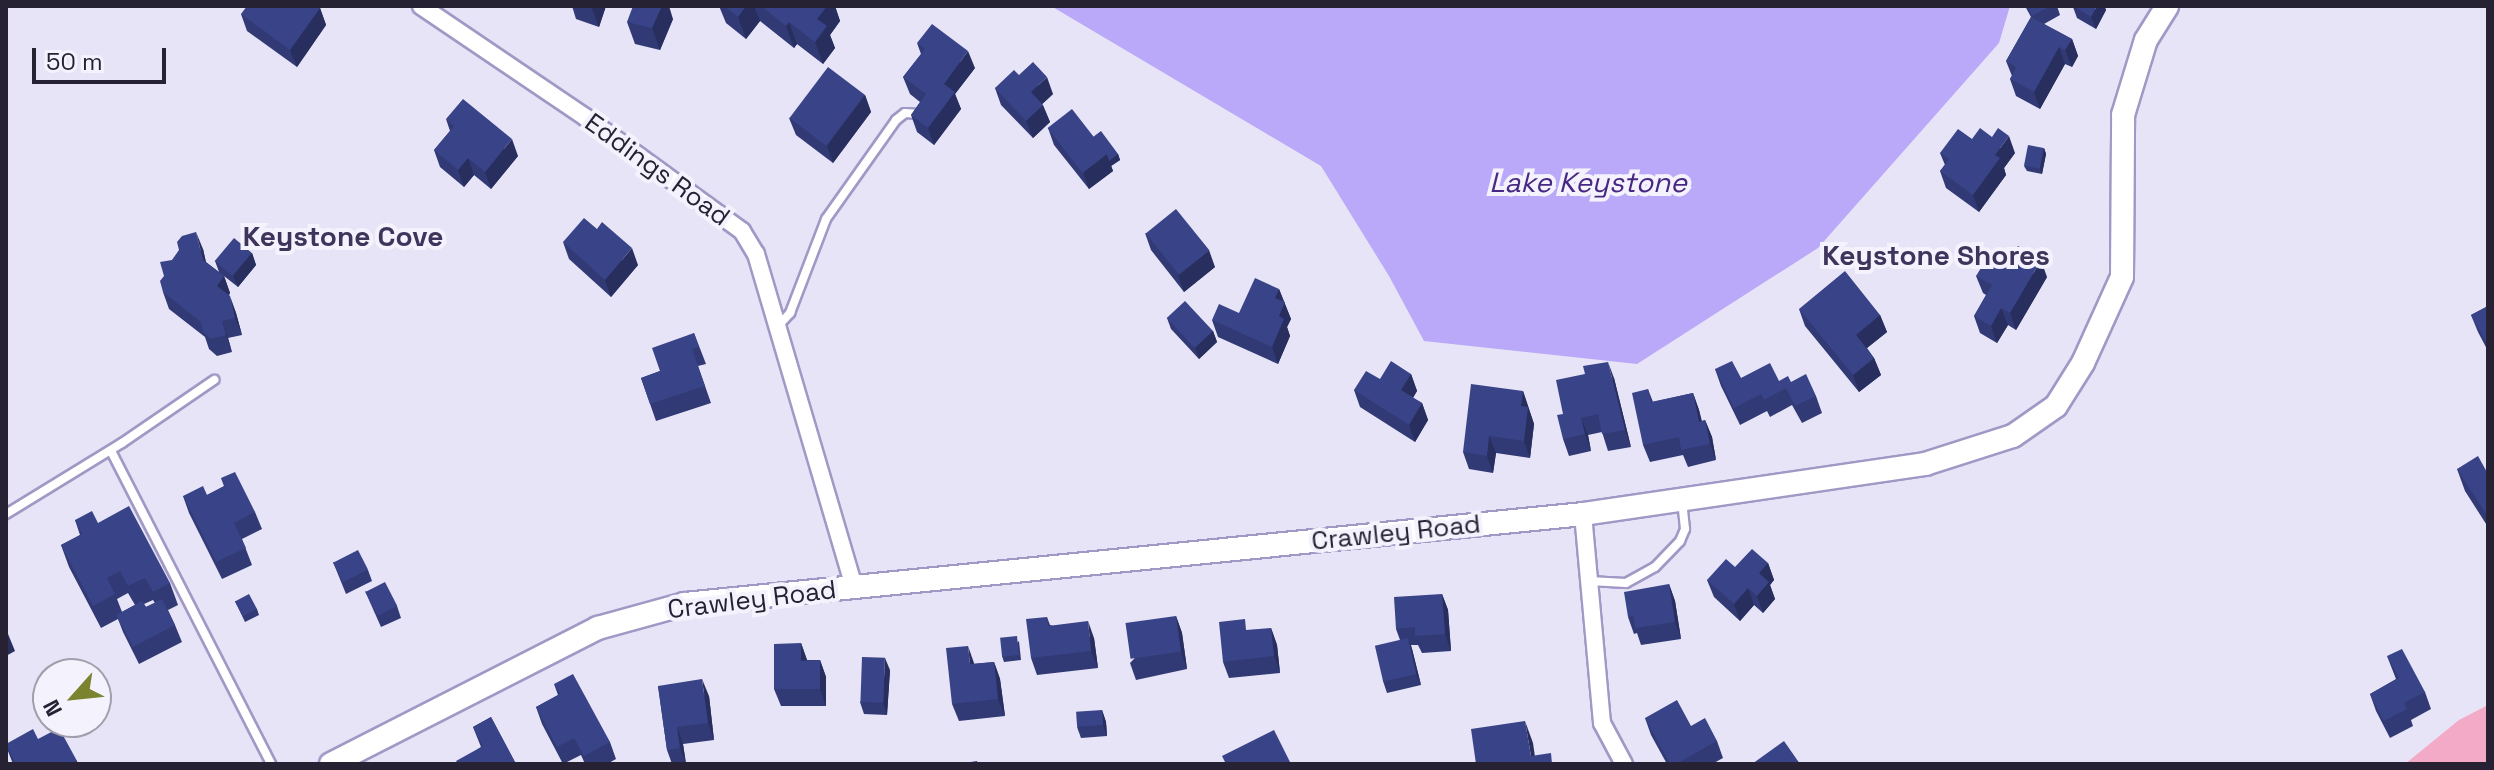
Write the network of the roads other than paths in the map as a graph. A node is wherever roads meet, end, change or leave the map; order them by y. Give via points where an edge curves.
1 (2167, 6) edge
2 (427, 8) edge
3 (919, 114) edge
4 (778, 327) junction
5 (214, 380) dead end
6 (111, 451) junction
7 (1682, 500) junction
8 (6, 514) edge
9 (1583, 514) junction
10 (1589, 581) junction
11 (854, 587) junction
12 (271, 764) edge
13 (331, 764) edge
14 (1624, 764) edge

1 - 7 street, Crawley Road via 2146,40 2123,115 2122,277 2083,363 2056,406 2013,436 1925,464
2 - 4 street, Eddings Road via 742,231 756,254
3 - 4 lane via 905,113 896,120 841,196 826,219 790,313
4 - 11 street, Eddings Road
5 - 6 lane
6 - 8 lane
6 - 12 lane
7 - 9 street, Crawley Road
7 - 10 lane via 1685,529 1655,567 1626,583
9 - 10 street
9 - 11 street, Crawley Road
10 - 14 street via 1602,723
11 - 13 street, Crawley Road via 685,604 598,628

